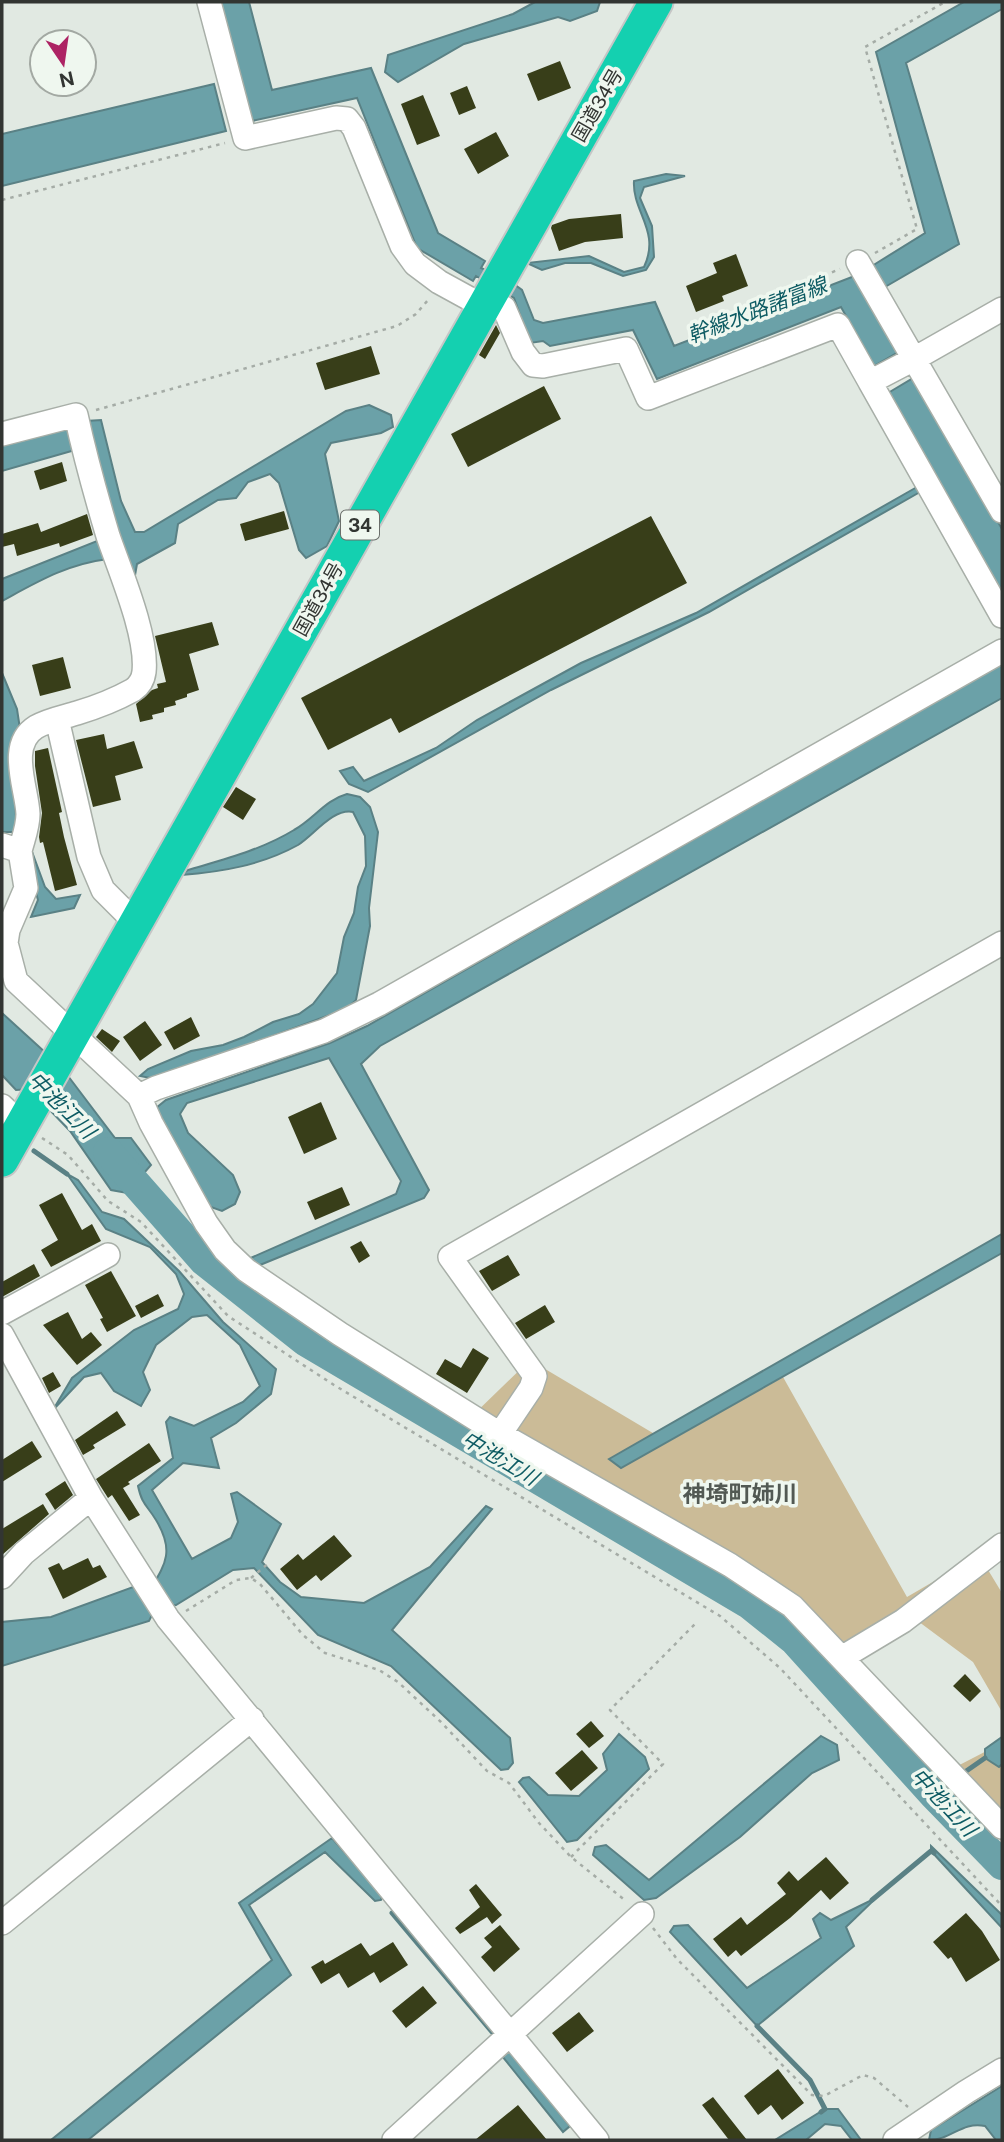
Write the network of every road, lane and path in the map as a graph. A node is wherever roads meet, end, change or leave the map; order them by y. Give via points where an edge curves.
1 (209, 2) edge
2 (656, 2) edge
3 (945, 2) edge
4 (246, 138) junction
5 (2, 200) edge
6 (858, 262) junction
7 (439, 282) junction
8 (769, 298) dead end
9 (485, 302) junction
10 (1002, 309) edge
11 (892, 370) junction
12 (76, 415) junction
13 (2, 435) edge
14 (1002, 511) edge
15 (1002, 616) edge
16 (1002, 652) edge
17 (57, 719) junction
18 (11, 848) edge
19 (136, 923) junction
20 (1002, 943) edge
21 (69, 1042) junction
22 (139, 1096) junction
23 (17, 1115) edge
24 (2, 1160) edge
25 (108, 1255) dead end
26 (2, 1313) edge
27 (2, 1335) edge
28 (499, 1434) junction
29 (91, 1498) junction
30 (1002, 1545) edge
31 (271, 1562) dead end
32 (2, 1577) edge
33 (251, 1578) junction
34 (168, 1619) junction
35 (696, 1623) dead end
36 (843, 1657) junction
37 (252, 1718) junction
38 (1002, 1827) edge
39 (571, 1857) junction
40 (1002, 1906) edge
41 (642, 1914) junction
42 (2, 1923) edge
43 (509, 2034) junction
44 (1002, 2070) edge
45 (910, 2134) edge
46 (394, 2140) edge
47 (597, 2140) edge

1 - 4 street
2 - 9 highway, 国道34号 / 34
3 - 6 path via 865,47 917,229
4 - 5 path
4 - 7 street via 347,119 402,246 415,264
6 - 8 path
6 - 11 street
7 - 9 street
7 - 12 path via 416,314 397,326
9 - 11 street via 504,308 533,365 625,349 648,398 838,325
9 - 19 highway, 国道34号 / 34
10 - 11 street
11 - 14 street
11 - 15 street
12 - 13 street
12 - 17 street via 95,492 125,579 141,640 144,673 138,687 119,698
16 - 22 street via 379,1004 324,1031
17 - 18 street via 25,737 21,768 28,815
17 - 19 street via 89,857 103,890
18 - 21 street via 26,888 6,943 16,981
19 - 21 highway, 国道34号 / 34
20 - 28 street via 450,1257 535,1376
21 - 22 street
21 - 23 highway, 国道34号 / 34
22 - 28 street via 225,1250 340,1334
23 - 24 highway, 国道34号 / 34
23 - 40 path via 68,1155 108,1201 141,1222 228,1316 334,1385 720,1616 780,1668
25 - 26 street
27 - 29 street
28 - 36 street via 792,1605
29 - 32 street
29 - 34 street
30 - 36 street via 903,1622
31 - 33 path
33 - 34 path via 236,1580
33 - 39 path via 325,1653 379,1670 398,1682 487,1771 509,1783
34 - 37 street
35 - 39 path via 610,1710 663,1764
36 - 38 street
37 - 42 street
37 - 43 street
39 - 41 path
41 - 43 street
41 - 45 path via 677,1959 812,2095 824,2096 863,2076 874,2078 908,2107
43 - 46 street
43 - 47 street
44 - 45 street

